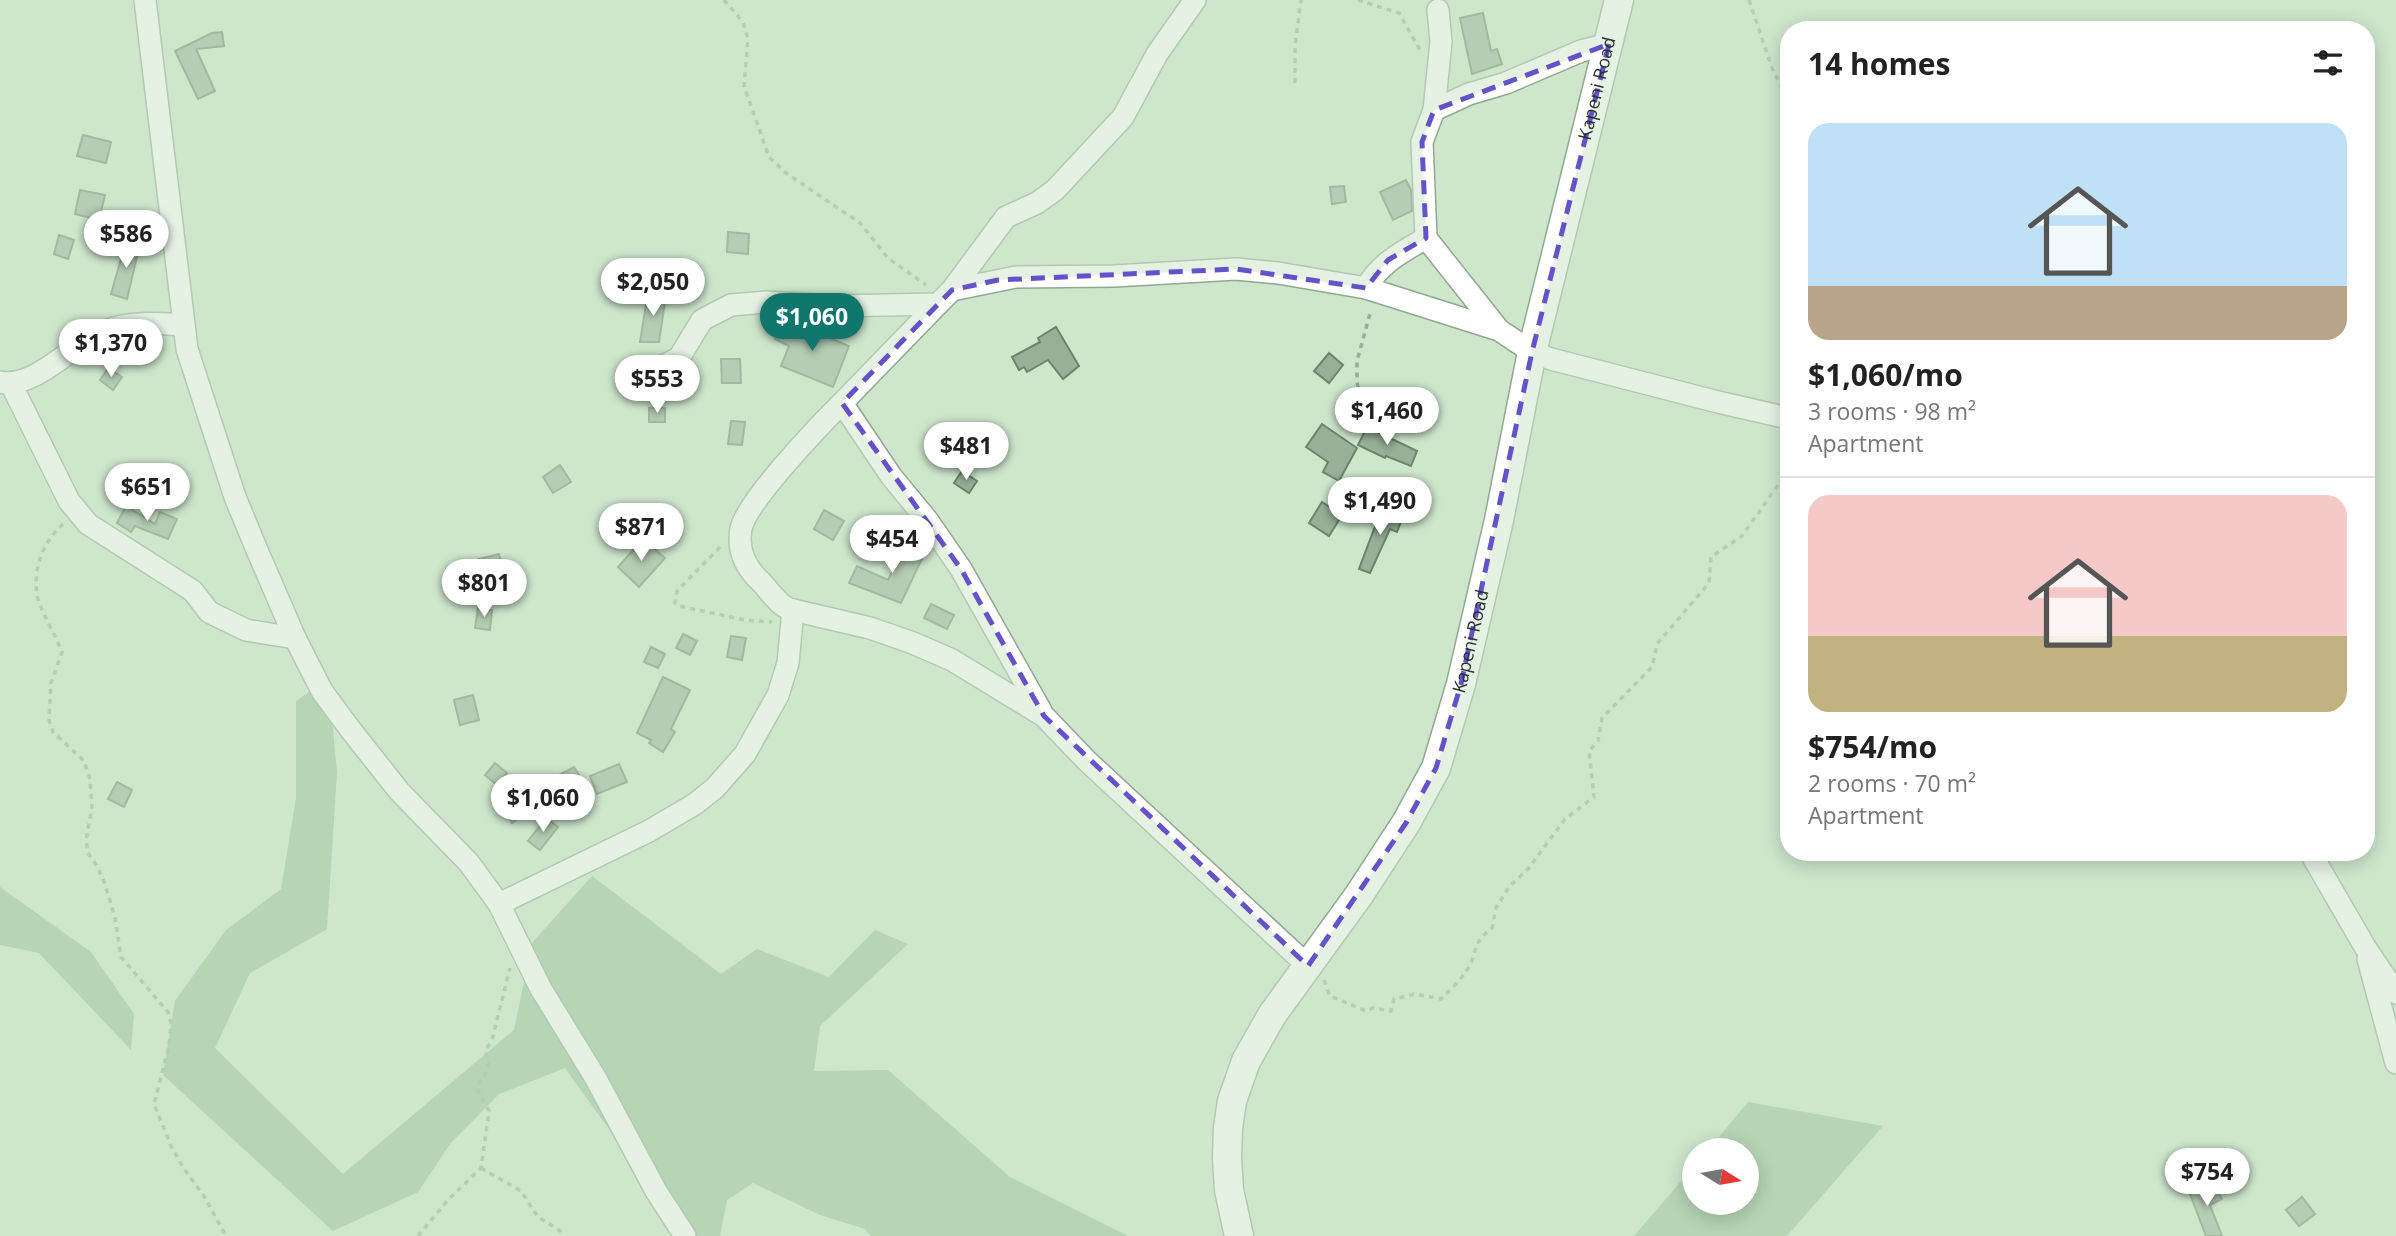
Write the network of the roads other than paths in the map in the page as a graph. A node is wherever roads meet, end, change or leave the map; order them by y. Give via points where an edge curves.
1 (145, 0) edge
2 (1195, 0) edge
3 (1619, 0) edge
4 (1438, 10) dead end
5 (1609, 44) junction
6 (1434, 110) junction
7 (1426, 238) junction
8 (1372, 290) junction
9 (945, 298) junction
10 (183, 325) junction
11 (1499, 330) junction
12 (1532, 352) junction
13 (640, 371) dead end
14 (6, 383) edge
15 (842, 403) junction
16 (1780, 416) edge
17 (790, 610) junction
18 (295, 638) junction
19 (1044, 716) junction
20 (2315, 861) edge
21 (499, 904) junction
22 (2365, 947) junction
23 (1308, 966) junction
24 (2396, 993) edge
25 (2396, 1063) edge
26 (685, 1236) edge
27 (1239, 1236) edge

1 - 10 street
2 - 9 street via 1157,54 1123,117 1055,190 1006,216
3 - 5 main road, Kapeni Road
4 - 6 street via 1441,42
5 - 6 street
5 - 12 main road, Kapeni Road
6 - 7 street via 1422,142
7 - 8 street via 1388,260 1373,275
7 - 11 street
8 - 9 street via 1236,269 1016,277
8 - 11 street
9 - 13 street via 832,306 731,304 702,320 679,358
9 - 15 street
10 - 14 street via 126,323 99,333 39,373
10 - 18 street via 235,497
11 - 12 street
12 - 16 street
12 - 23 main road, Kapeni Road via 1499,520 1461,684 1436,768 1406,823
14 - 18 street via 68,501 81,517 193,591 209,612 246,630
15 - 17 street via 776,476 742,525 741,549 747,566
15 - 19 street via 961,569
17 - 19 street via 913,643 953,660
17 - 21 street via 788,663 778,695 733,771 695,804 649,831
18 - 21 street via 322,691 349,729 399,791 469,863
19 - 23 street
20 - 22 street
21 - 26 street via 541,989
22 - 24 street
22 - 25 street
23 - 27 main road, Kapeni Road via 1254,1044 1232,1101 1227,1158

